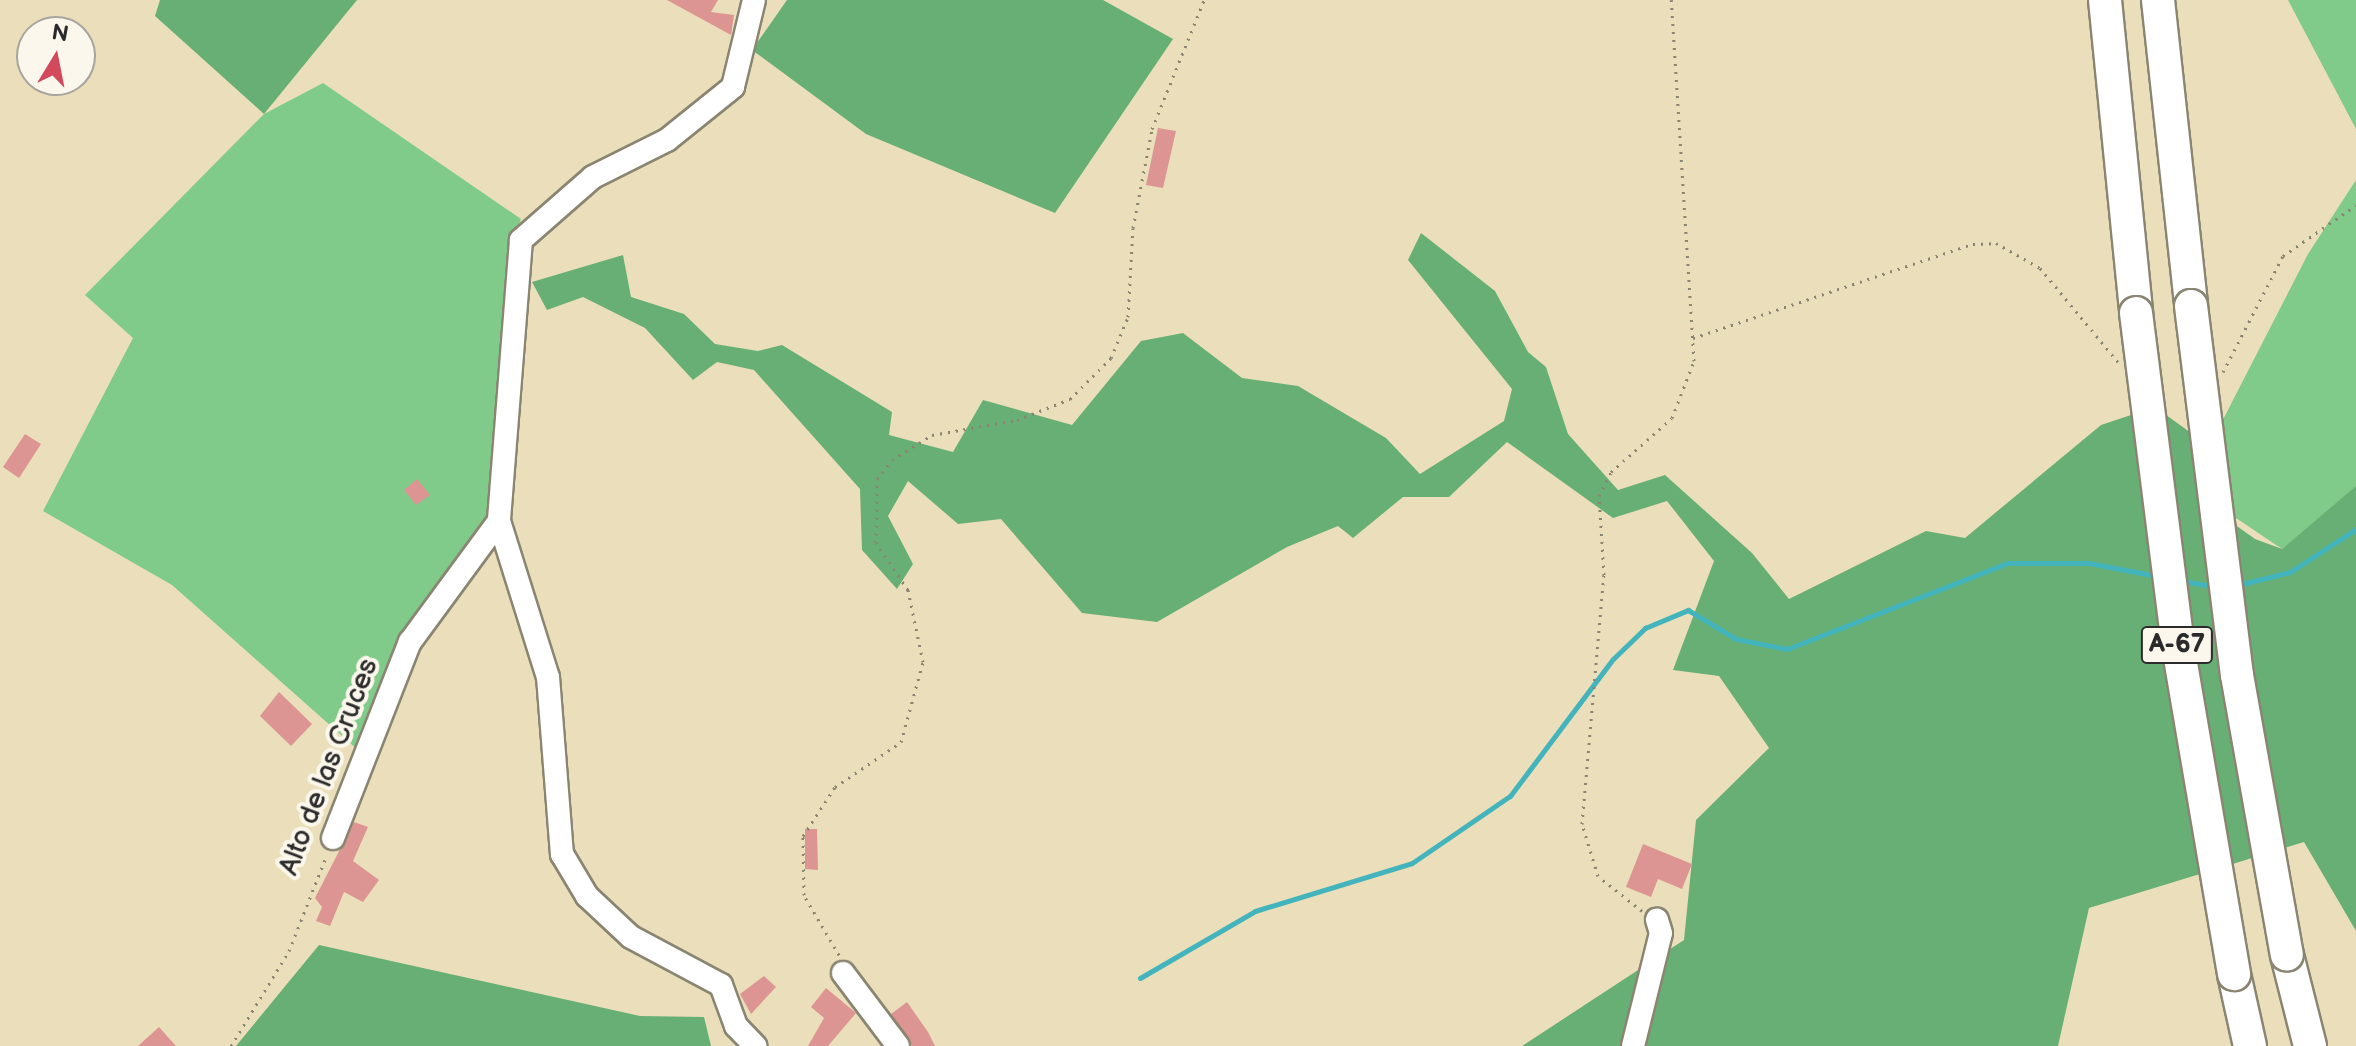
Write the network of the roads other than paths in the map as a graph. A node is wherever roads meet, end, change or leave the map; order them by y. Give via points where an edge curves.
1 (754, 0) edge
2 (2105, 0) edge
3 (2158, 0) edge
4 (499, 521) junction
5 (333, 838) road end
6 (1657, 920) road end
7 (843, 973) road end
8 (755, 1046) edge
9 (898, 1046) edge
10 (1633, 1046) edge
11 (2250, 1046) edge
12 (2310, 1046) edge

1 - 4 street via 733,87 667,140 593,177 521,240
2 - 11 highway, A-67, bridge via 2136,313 2178,646
3 - 12 highway, A-67, bridge via 2237,675 2287,955
4 - 5 street, Alto de las Cruces via 410,642
4 - 8 street via 548,677 562,854 587,896 631,937 721,985 736,1026
6 - 10 street via 1661,933
7 - 9 street

